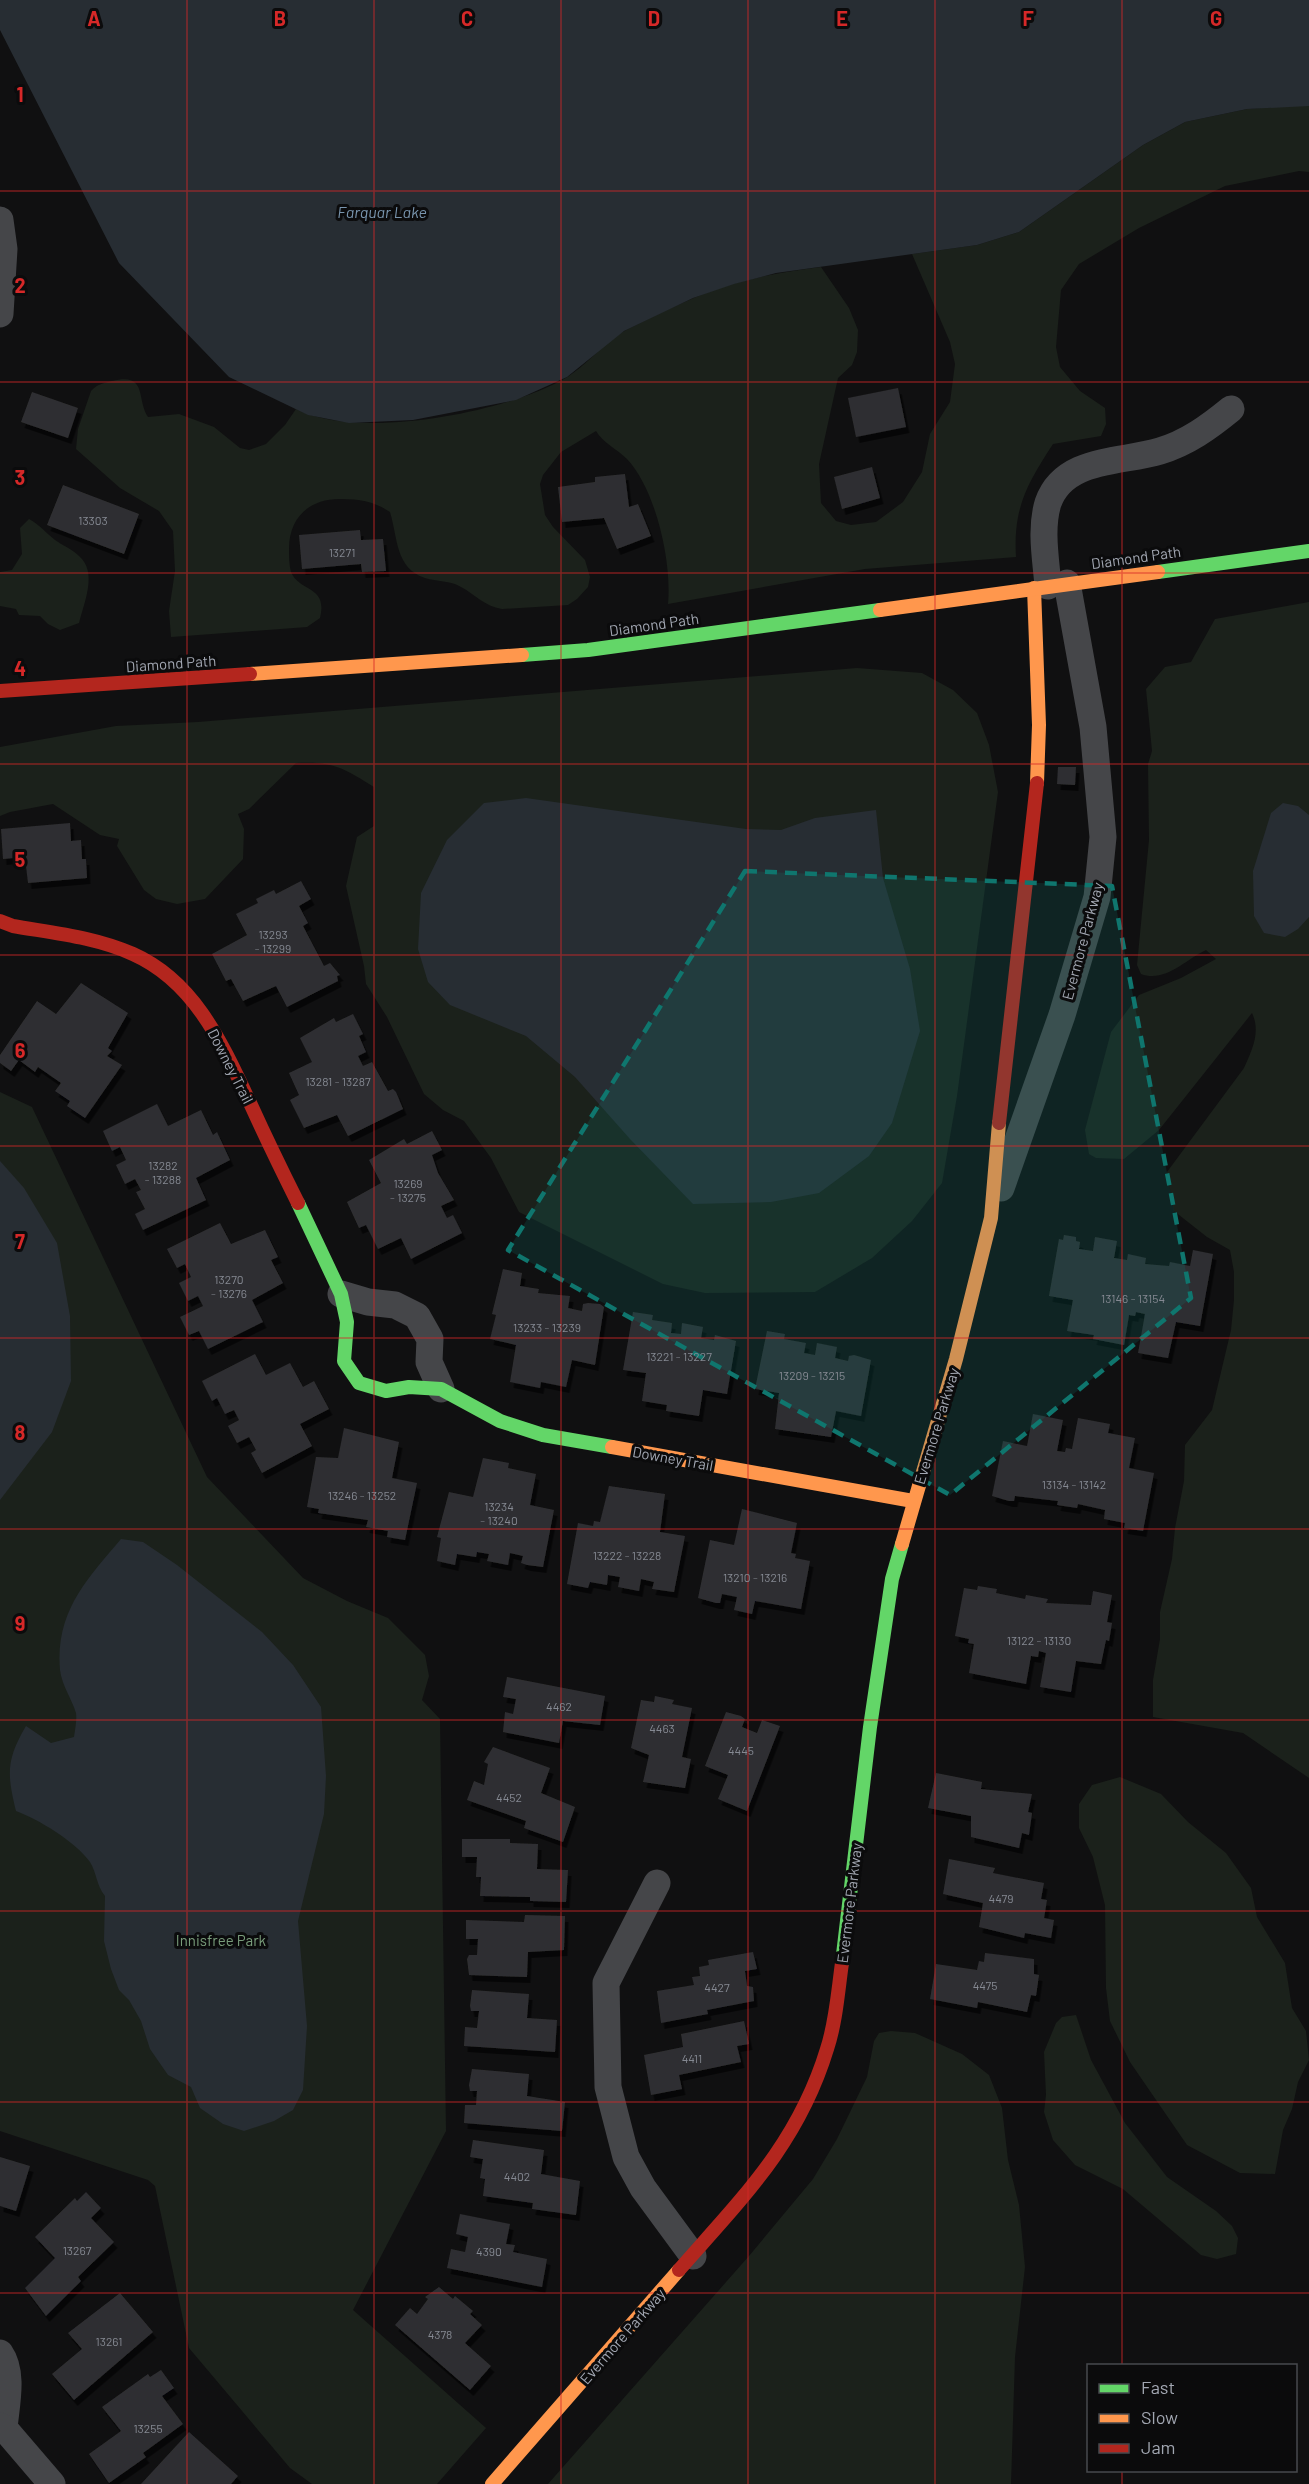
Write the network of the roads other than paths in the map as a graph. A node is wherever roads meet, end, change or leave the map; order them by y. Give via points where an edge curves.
1 (0, 220) edge
2 (0, 314) edge
3 (1231, 409) dead end
4 (1309, 551) edge
5 (1050, 586) junction
6 (0, 691) edge
7 (0, 921) edge
8 (991, 1218) junction
9 (341, 1294) junction
10 (441, 1389) junction
11 (913, 1501) junction
12 (657, 1883) dead end
13 (693, 2256) junction
14 (0, 2353) edge
15 (2, 2427) edge
16 (52, 2484) edge
17 (492, 2484) edge

1 - 2 street via 4,249
3 - 5 street via 1176,445 1086,466 1061,483 1051,497 1046,516
4 - 5 street, Diamond Path
5 - 6 street, Diamond Path via 588,650
5 - 8 street, Evermore Parkway via 1037,791 1005,1058
5 - 8 street, Evermore Parkway via 1095,749 1103,837 1097,897 1062,1016
7 - 9 street, Downey Trail via 96,941 133,954 164,971 190,997 218,1036
8 - 11 street, Evermore Parkway via 956,1359
9 - 10 street via 395,1305 417,1316 430,1339 429,1362
9 - 10 street, Downey Trail via 347,1322 344,1361 359,1383 386,1391 409,1387
10 - 11 street, Downey Trail via 500,1421 543,1435
11 - 13 street, Evermore Parkway via 892,1579 828,2047 809,2098 783,2146
12 - 13 street via 606,1983 608,2087 626,2157 643,2188
13 - 17 street, Evermore Parkway
14 - 15 street via 8,2385
15 - 16 street

